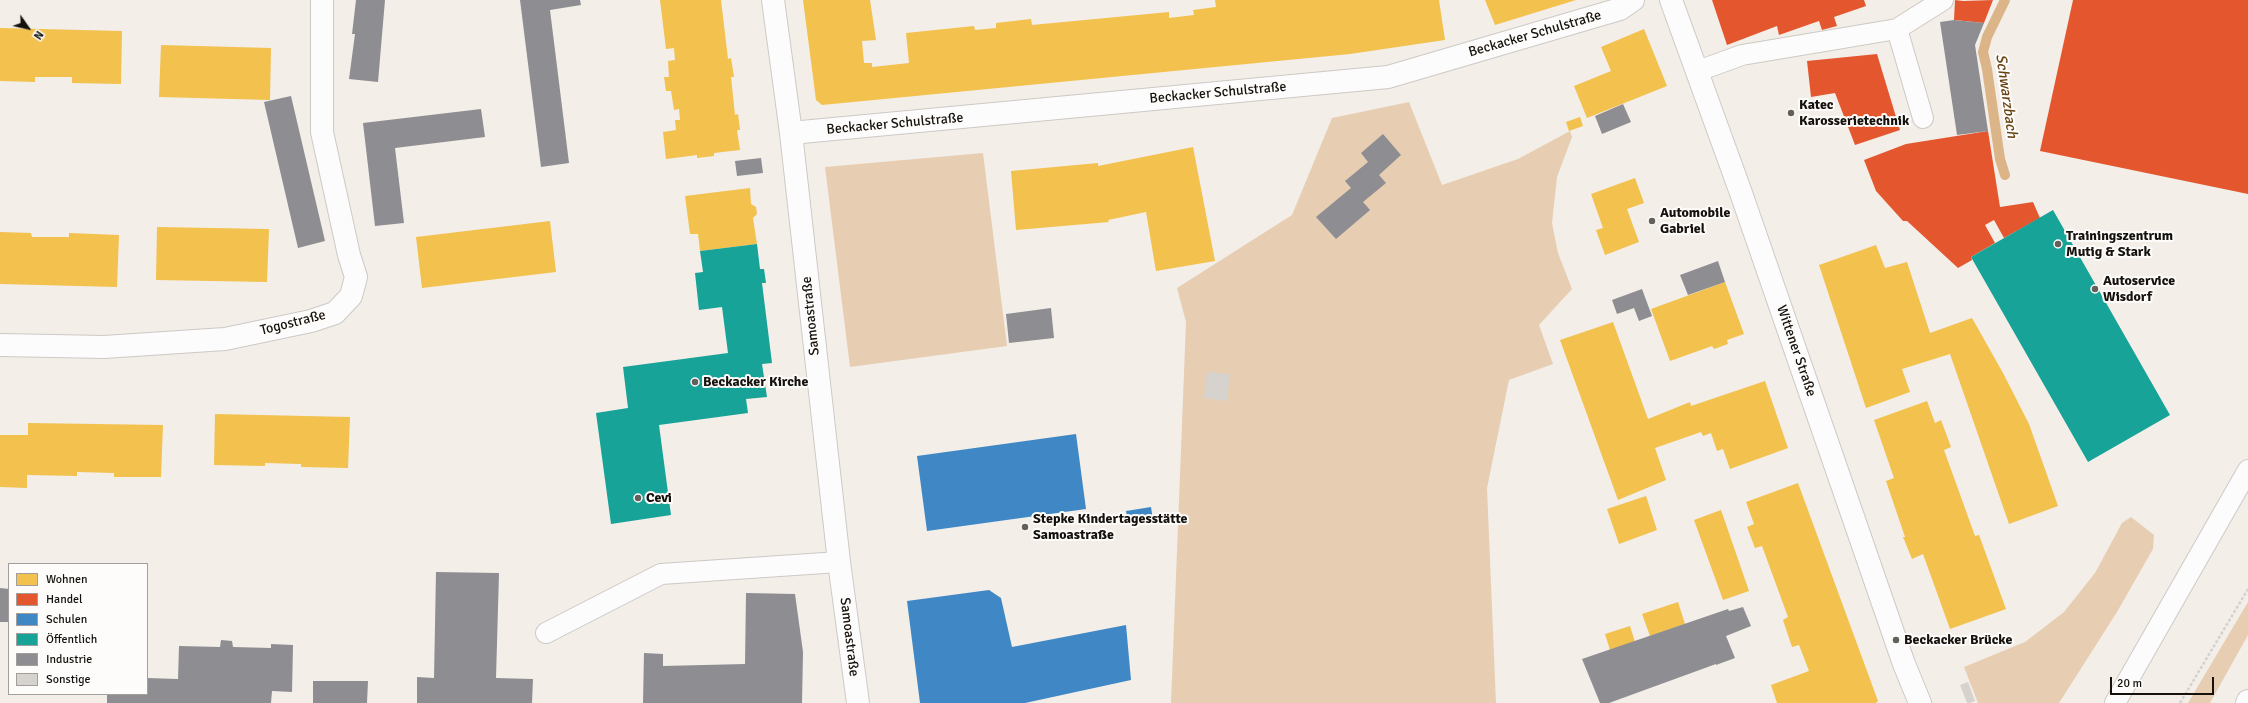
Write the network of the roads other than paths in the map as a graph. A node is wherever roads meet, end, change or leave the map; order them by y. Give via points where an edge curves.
1 (322, 0) edge
2 (773, 0) edge
3 (1633, 0) edge
4 (1671, 0) edge
5 (1943, 0) edge
6 (1897, 29) junction
7 (1698, 71) junction
8 (1923, 118) dead end
9 (790, 133) junction
10 (0, 345) edge
11 (2248, 470) edge
12 (839, 562) junction
13 (546, 633) dead end
14 (858, 703) edge
15 (1920, 703) edge
16 (2115, 703) edge

1 - 10 street, Togostraße via 322,132 349,256 356,277 351,296 335,313 310,321 225,339 104,347
2 - 9 street, Samoastraße
3 - 9 street, Beckacker Schulstraße via 1620,9 1388,77
4 - 7 street, Wittener Straße
5 - 6 lane
6 - 7 lane via 1742,55
6 - 8 lane
7 - 15 street, Wittener Straße via 1904,664
9 - 12 street, Samoastraße
11 - 16 lane
12 - 13 lane via 661,574
12 - 14 street, Samoastraße

